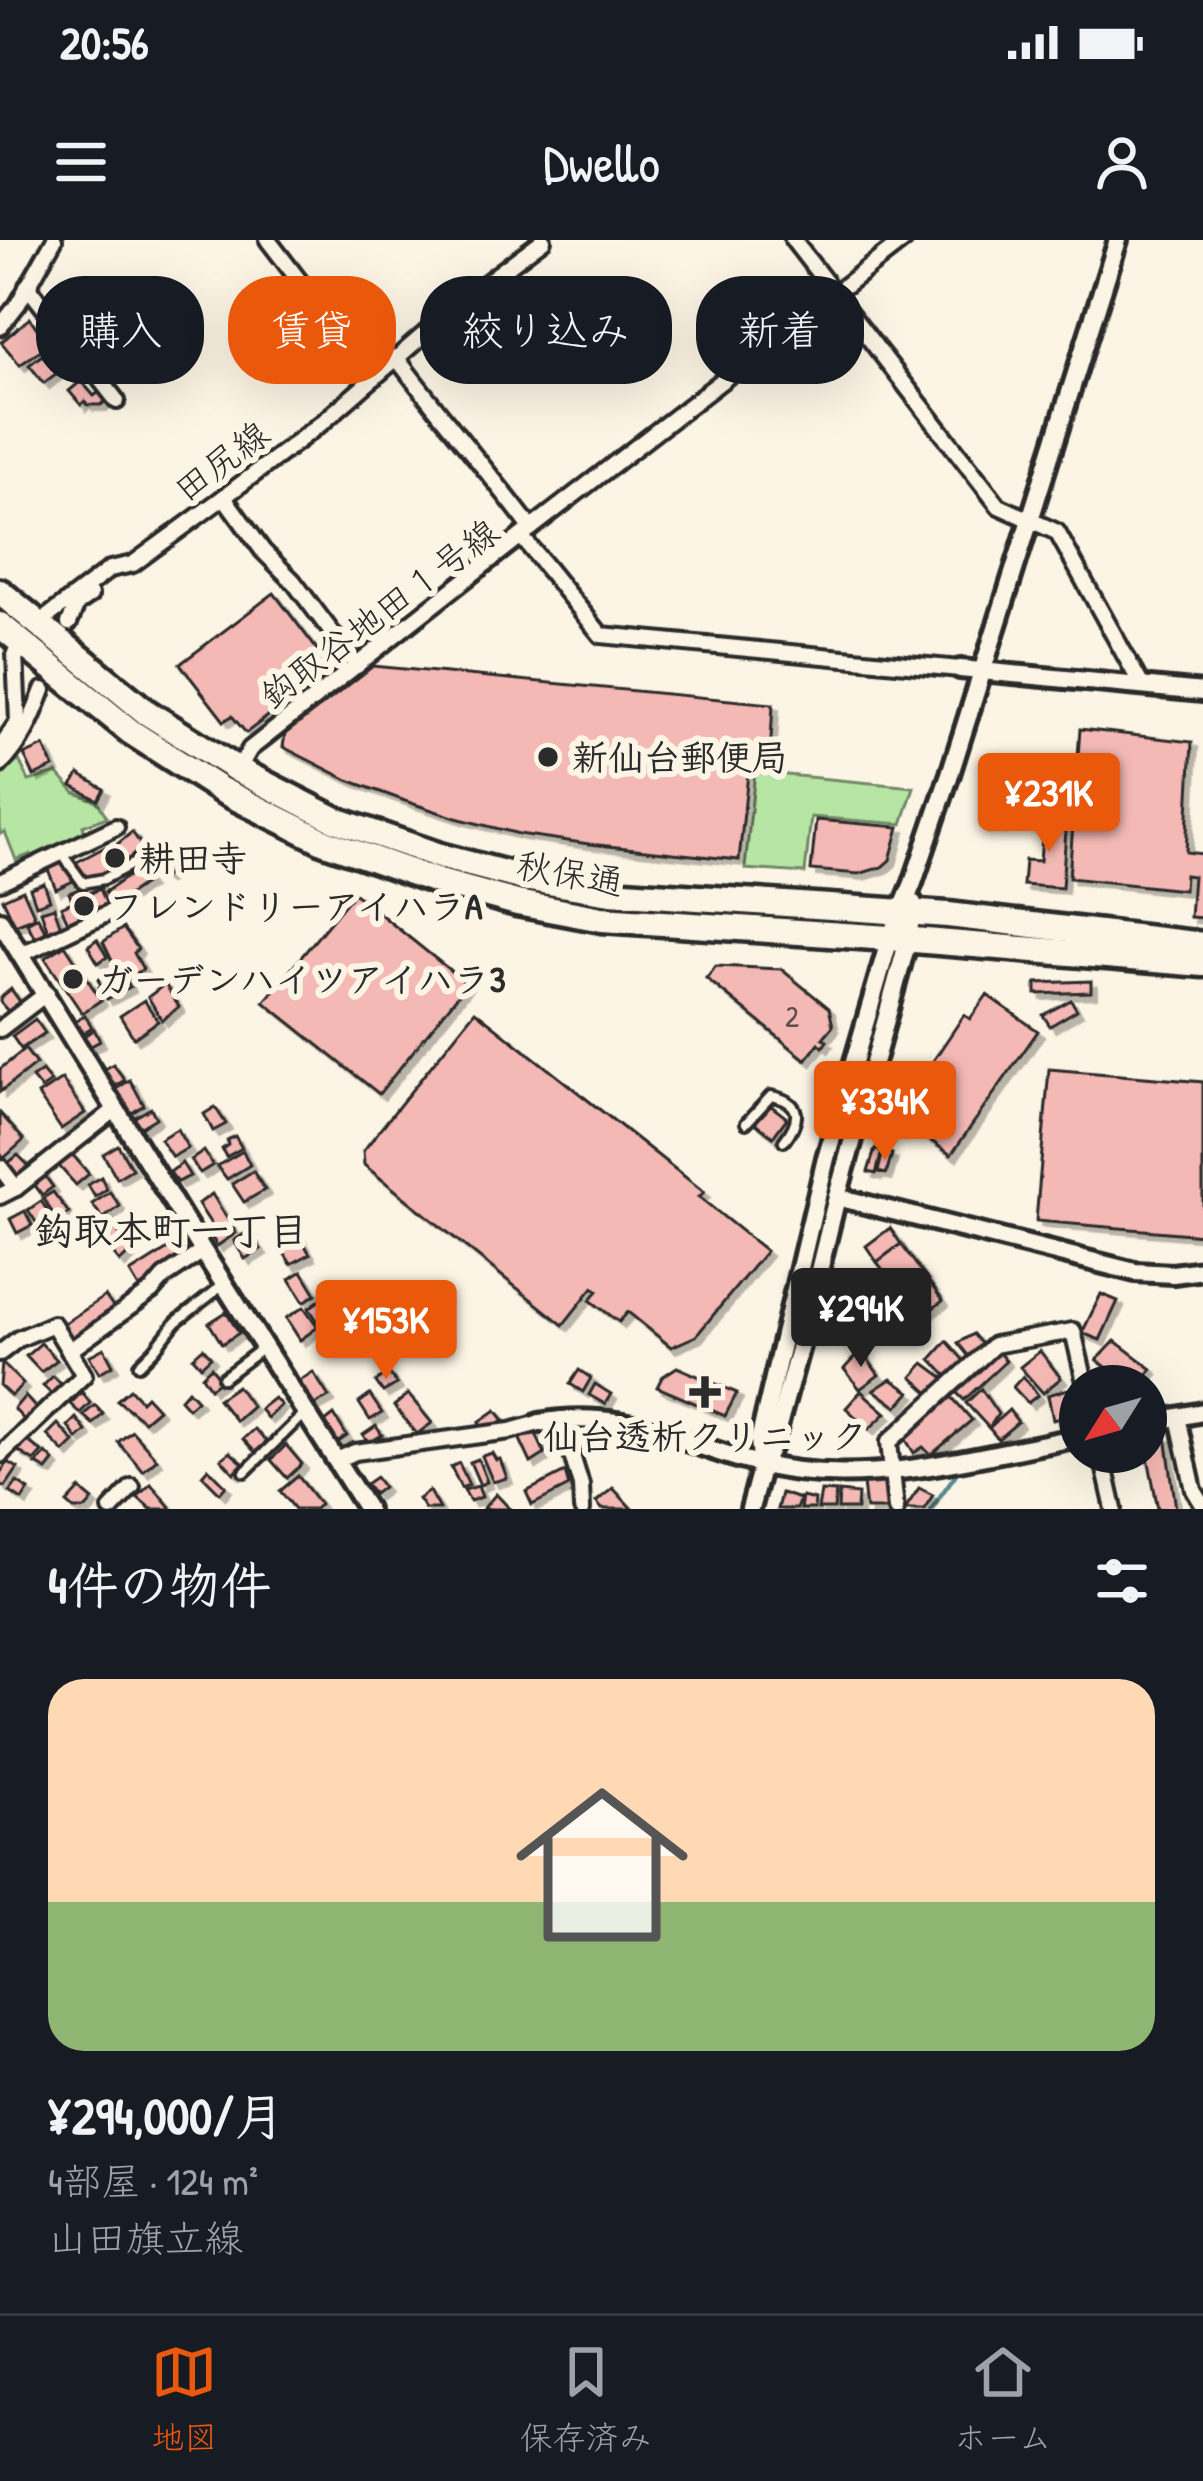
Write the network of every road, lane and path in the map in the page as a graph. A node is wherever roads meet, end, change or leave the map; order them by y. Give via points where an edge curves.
1 (53, 240) edge
2 (268, 240) edge
3 (542, 240) edge
4 (793, 240) edge
5 (904, 240) edge
6 (1118, 240) edge
7 (296, 276) edge
8 (821, 276) edge
9 (858, 276) edge
10 (27, 286) junction
11 (0, 327) edge
12 (864, 331) edge
13 (396, 357) joint
14 (367, 384) edge
15 (718, 384) edge
16 (117, 400) dead end
17 (224, 497) junction
18 (1030, 520) junction
19 (526, 532) junction
20 (133, 564) junction
21 (0, 592) edge
22 (69, 623) dead end
23 (0, 625) edge
24 (30, 634) junction
25 (357, 666) junction
26 (960, 669) joint
27 (981, 671) junction
28 (1142, 686) junction
29 (43, 690) dead end
30 (1203, 692) edge
31 (0, 748) edge
32 (0, 765) edge
33 (238, 770) junction
34 (116, 827) dead end
35 (62, 853) junction
36 (140, 860) dead end
37 (0, 882) edge
38 (117, 909) dead end
39 (906, 914) junction
40 (0, 921) edge
41 (899, 939) junction
42 (1203, 945) edge
43 (22, 954) junction
44 (1203, 964) edge
45 (46, 993) junction
46 (0, 1029) edge
47 (116, 1109) junction
48 (746, 1123) dead end
49 (784, 1141) dead end
50 (0, 1167) edge
51 (16, 1189) junction
52 (0, 1196) edge
53 (837, 1197) junction
54 (202, 1251) junction
55 (1203, 1270) edge
56 (224, 1284) junction
57 (265, 1347) junction
58 (69, 1351) junction
59 (0, 1353) edge
60 (139, 1365) dead end
61 (1081, 1365) edge
62 (223, 1378) dead end
63 (305, 1412) junction
64 (1203, 1412) edge
65 (1178, 1417) junction
66 (561, 1419) junction
67 (1167, 1419) edge
68 (539, 1423) joint
69 (1059, 1441) edge
70 (0, 1455) edge
71 (337, 1460) junction
72 (761, 1465) junction
73 (892, 1471) junction
74 (245, 1472) dead end
75 (1106, 1473) edge
76 (132, 1487) dead end
77 (1203, 1505) edge
78 (111, 1509) edge
79 (367, 1509) edge
80 (582, 1509) edge
81 (750, 1509) edge
82 (896, 1509) edge
83 (1114, 1509) edge

1 - 10 street
2 - 7 street
3 - 13 street, 田尻線
4 - 8 street
5 - 9 street
6 - 18 street
10 - 11 street
10 - 16 street
12 - 18 street via 999,506
13 - 19 street via 486,468
14 - 17 street, 田尻線
15 - 19 street
17 - 20 street, 田尻線
17 - 25 street
18 - 27 street
18 - 28 street via 1057,532
19 - 25 street, 鈎取谷地田１号線
19 - 26 street, 鈎取谷地田１号線 via 601,634
20 - 22 street via 77,604
20 - 24 street, 田尻線 via 110,569
21 - 24 highway, 秋保通
23 - 24 highway, 秋保通
24 - 31 street via 15,653 18,721
24 - 33 highway, 秋保通
24 - 41 highway, 秋保通 via 131,732 220,790 325,842 436,881 602,919
25 - 33 street, 鈎取谷地田１号線 via 250,749
26 - 27 street
27 - 28 street
27 - 39 street
28 - 30 street
29 - 32 street via 17,748
33 - 39 highway, 秋保通 via 336,820 523,878
34 - 35 street
35 - 36 lane via 82,883
35 - 37 street
38 - 43 street
39 - 41 street
39 - 42 highway, 秋保通
40 - 43 street
41 - 44 highway, 秋保通
41 - 53 street
41 - 72 street via 821,1179 759,1441
43 - 45 street
45 - 46 street
45 - 47 street
47 - 51 street
47 - 54 street
48 - 49 lane via 765,1099 781,1098 798,1117
50 - 51 street
51 - 52 street
53 - 55 street via 1135,1272
53 - 72 street
54 - 56 street
54 - 58 street
56 - 57 street
56 - 60 lane
57 - 62 lane
57 - 63 street
58 - 59 street via 53,1324
58 - 70 street via 84,1375
61 - 73 street via 1073,1331 994,1345 889,1442
63 - 71 street
63 - 74 lane
64 - 65 street
65 - 67 street
65 - 77 street
66 - 68 street
66 - 72 street via 633,1424
66 - 80 street
68 - 71 street
69 - 73 street
71 - 79 street
72 - 73 street
72 - 81 street
73 - 82 street
75 - 83 street
76 - 78 street

